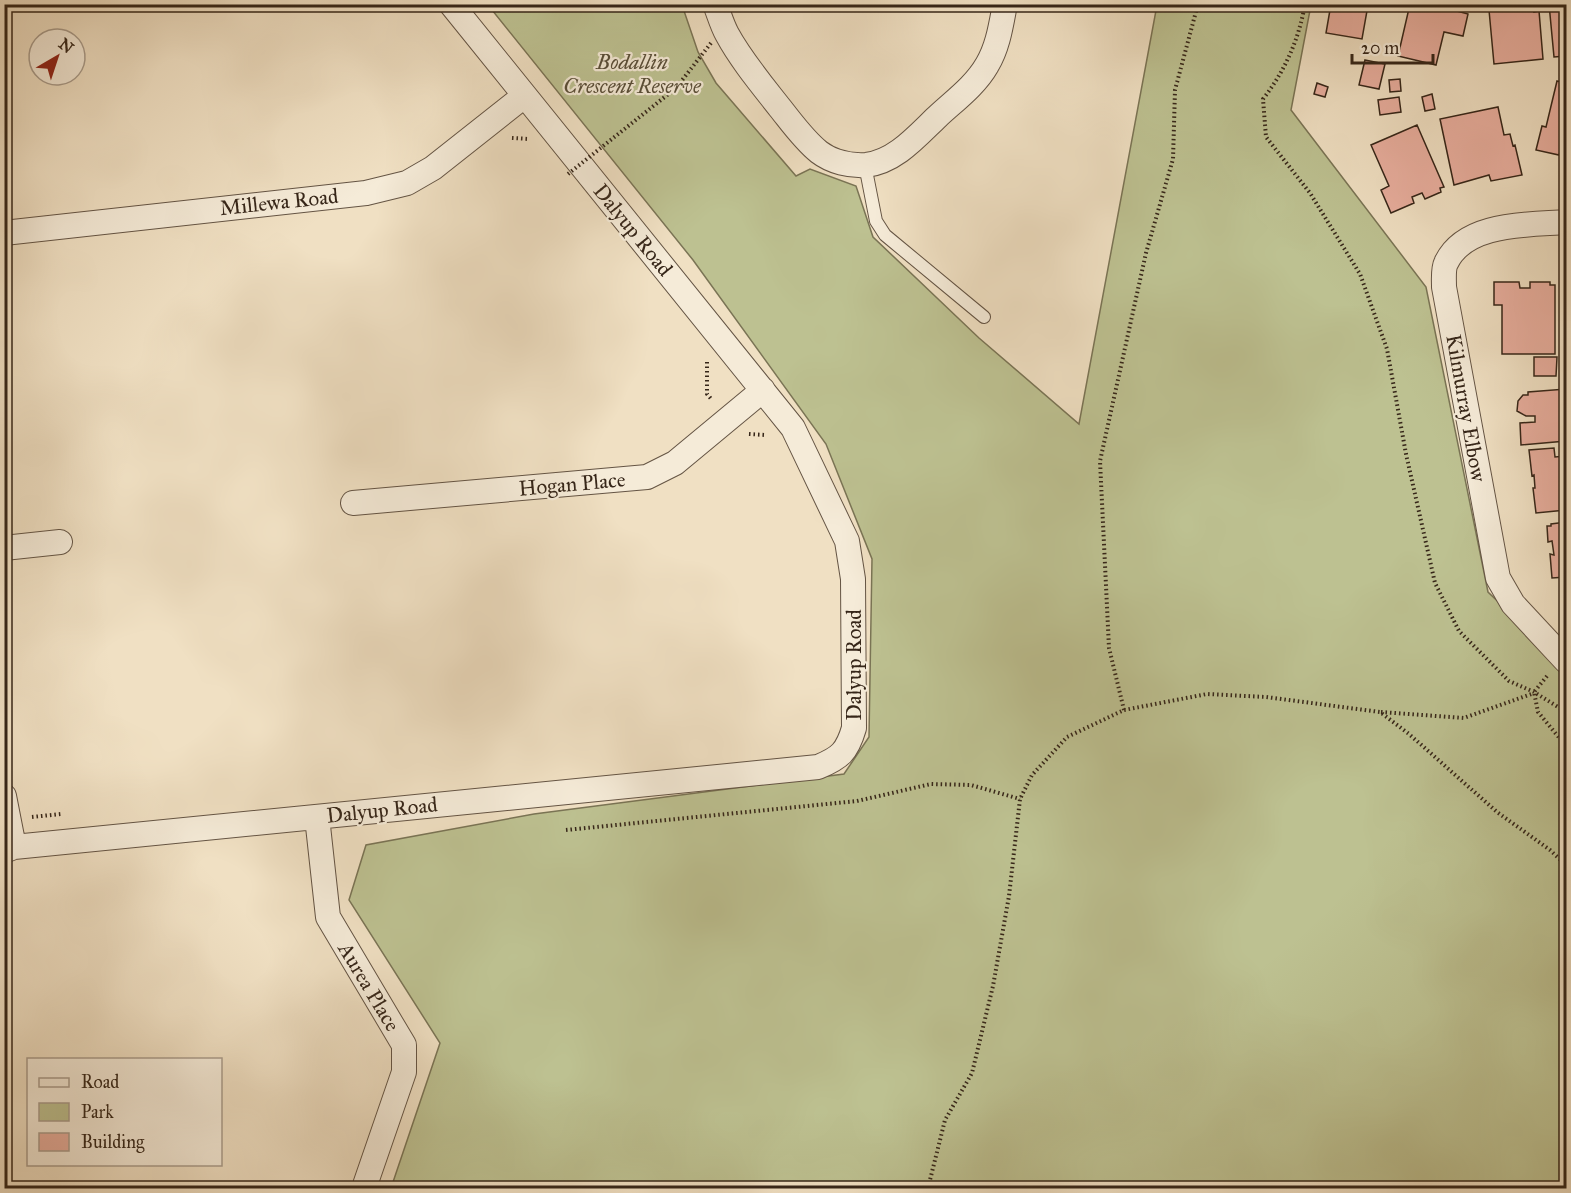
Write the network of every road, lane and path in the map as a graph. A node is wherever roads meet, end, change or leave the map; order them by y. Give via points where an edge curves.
1 (451, 4) edge
2 (716, 4) edge
3 (1005, 4) edge
4 (1198, 4) edge
5 (1305, 4) edge
6 (711, 44) dead end
7 (524, 96) junction
8 (865, 165) junction
9 (574, 169) junction
10 (1566, 222) edge
11 (4, 233) edge
12 (984, 317) dead end
13 (763, 390) junction
14 (353, 503) dead end
15 (60, 542) dead end
16 (4, 548) edge
17 (1565, 660) edge
18 (1534, 692) junction
19 (1124, 710) junction
20 (1377, 712) junction
21 (1566, 712) edge
22 (1566, 746) edge
23 (4, 796) edge
24 (1020, 799) junction
25 (317, 817) junction
26 (566, 830) dead end
27 (10, 849) edge
28 (1566, 865) edge
29 (364, 1188) edge
30 (928, 1188) edge

1 - 7 street, Dalyup Road
2 - 8 street via 727,34 800,132 819,152 832,159
3 - 8 street via 994,52 976,81 905,147
4 - 19 path via 1175,90 1173,159 1146,253 1100,461 1109,648
5 - 18 path via 1301,27 1278,79 1263,99 1266,137 1310,193 1360,274 1387,349 1435,584 1459,632 1509,681
6 - 9 path, bridge via 676,88
7 - 9 street, Dalyup Road
7 - 11 street, Millewa Road via 433,168 407,183 366,193
8 - 12 lane via 876,221 885,235
9 - 13 street, Dalyup Road
10 - 17 street, Kilmurray Elbow via 1483,232 1461,244 1445,264 1444,286 1498,578 1513,604
13 - 14 street, Hogan Place via 675,463 647,477
13 - 25 street, Dalyup Road via 793,428 847,541 853,579 855,728 849,746 836,760 818,767
15 - 16 street
17 - 18 path
18 - 20 path via 1464,718
18 - 21 path
18 - 22 path via 1538,712
19 - 20 path via 1207,694 1266,697
19 - 24 path via 1067,737 1032,775
20 - 28 path via 1409,734 1497,812
23 - 27 street
24 - 26 path via 971,785 931,784 857,801
24 - 30 path via 993,986 972,1073 945,1120
25 - 27 street, Dalyup Road
25 - 29 street, Aurea Place via 328,917 404,1045 404,1072

